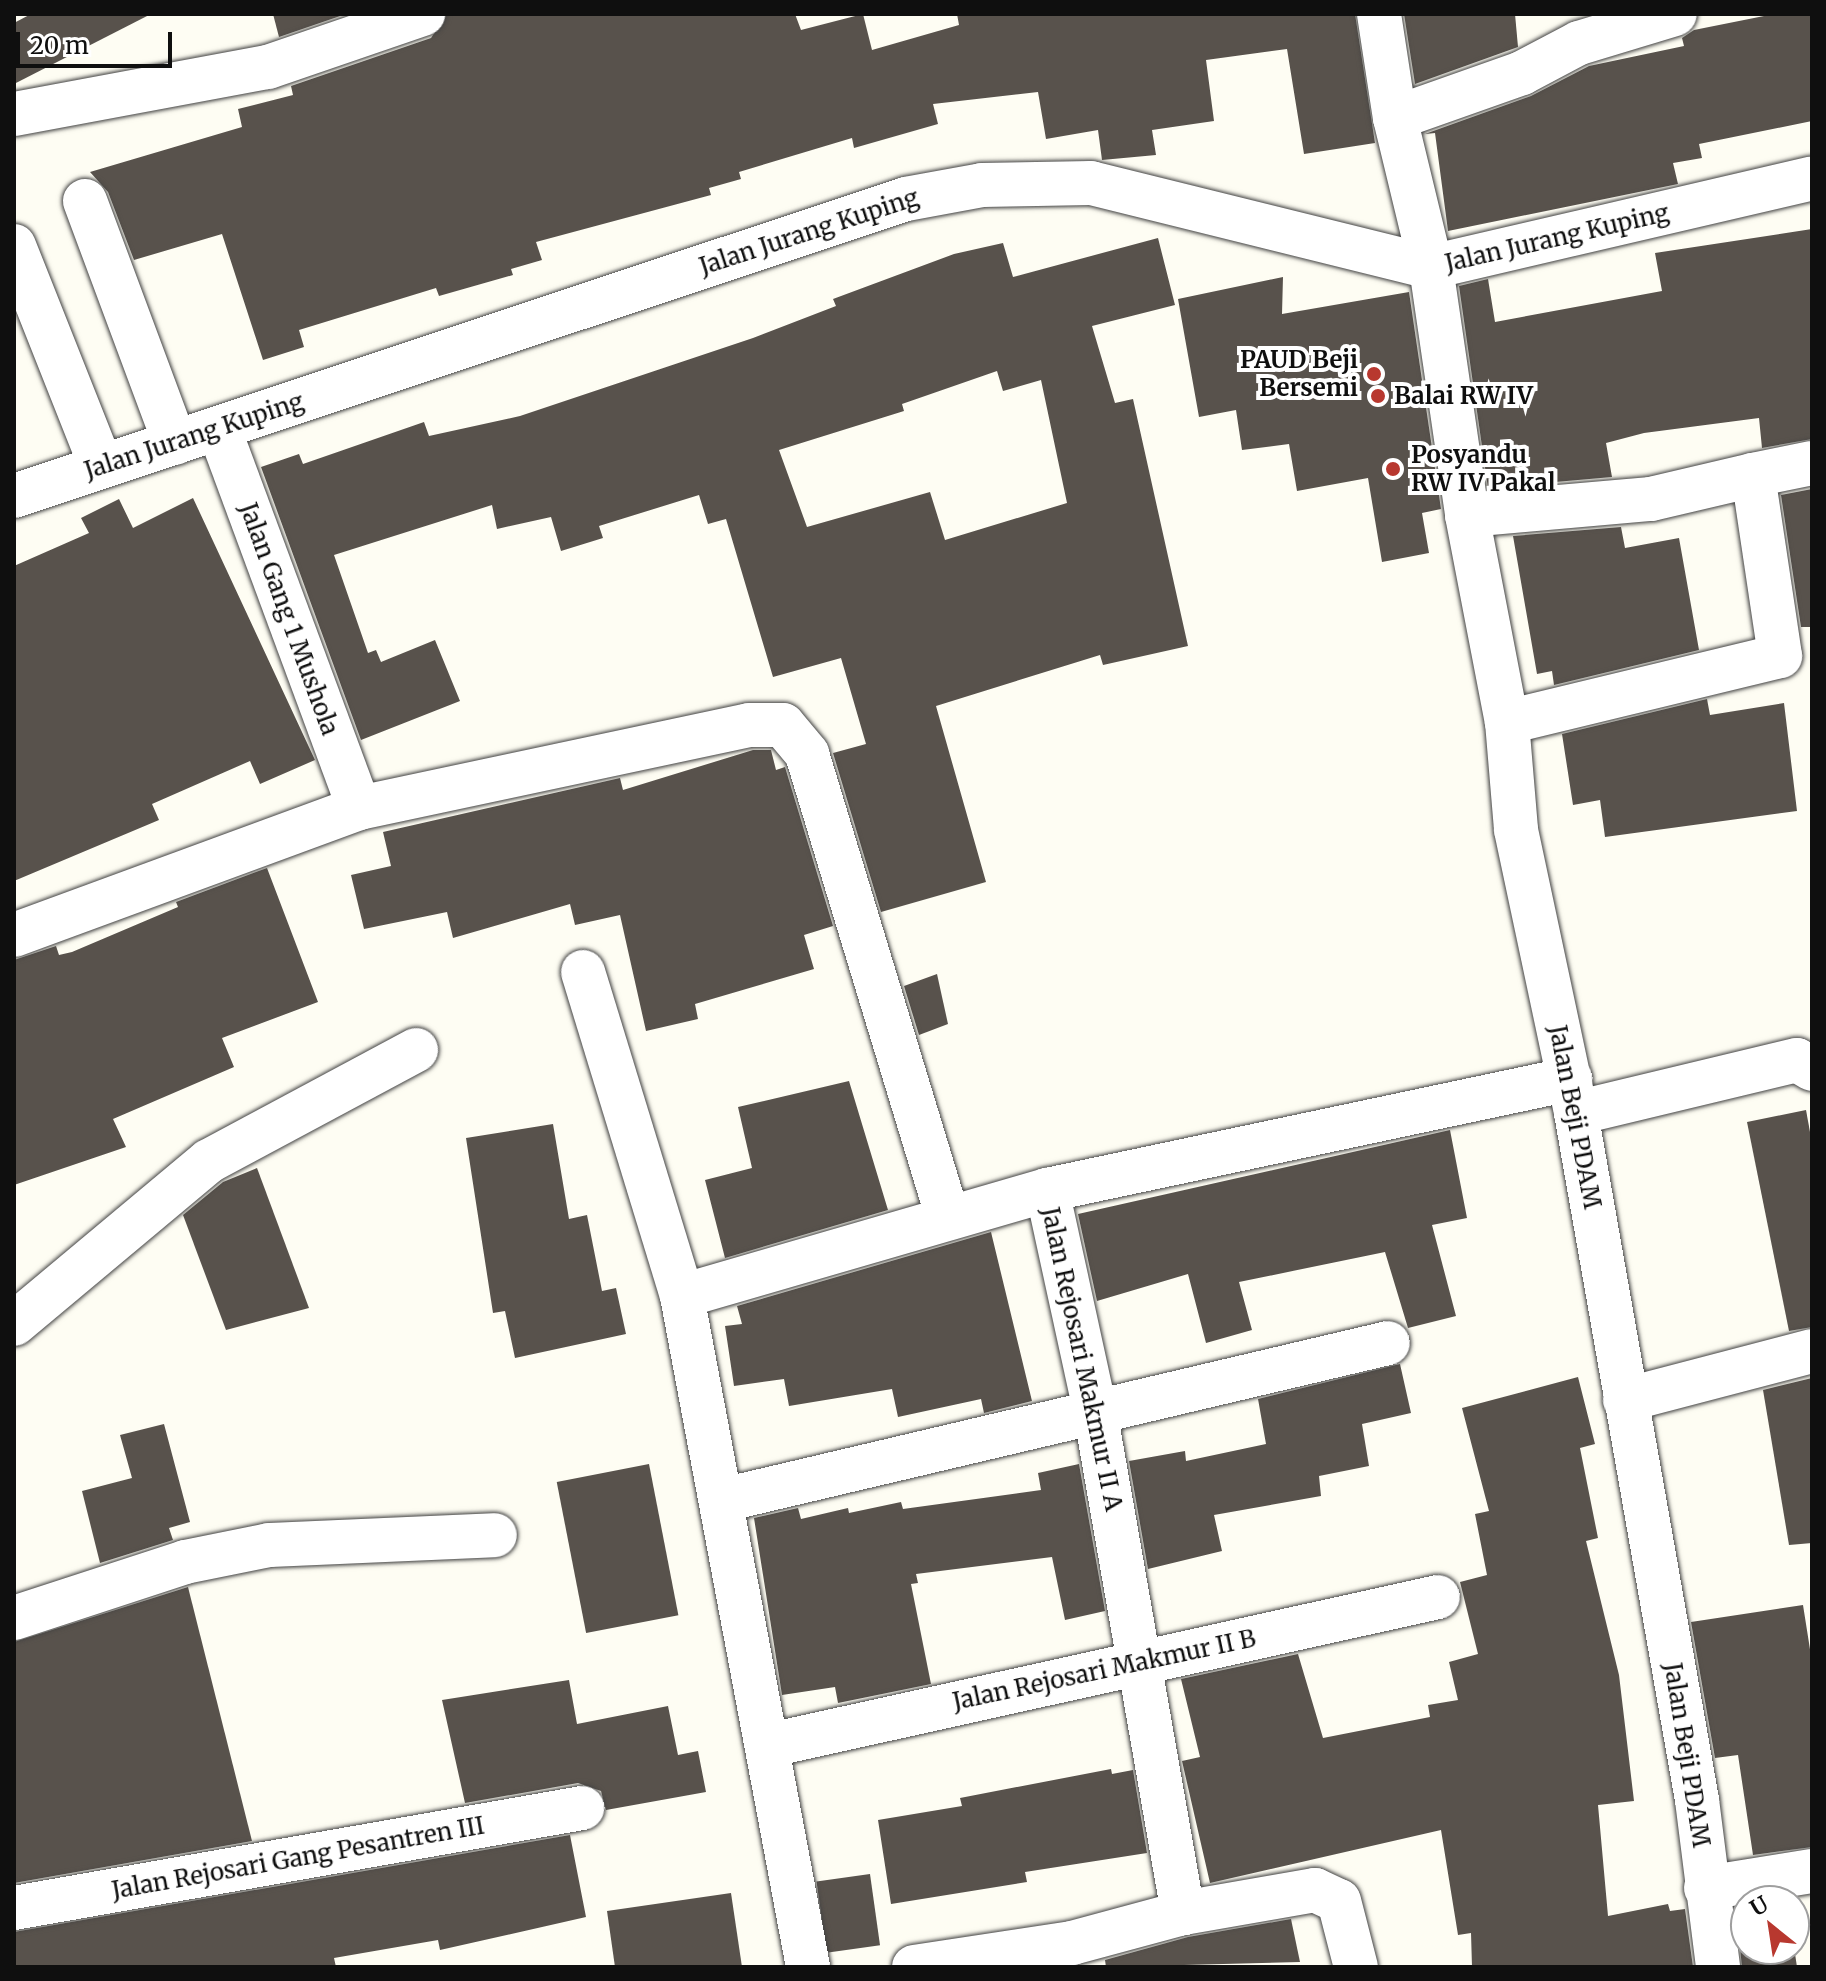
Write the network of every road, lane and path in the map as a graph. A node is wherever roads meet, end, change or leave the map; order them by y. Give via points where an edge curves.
1 (423, 14) edge
2 (1379, 14) edge
3 (1675, 14) edge
4 (14, 114) edge
5 (1395, 118) junction
6 (1812, 178) edge
7 (85, 201) dead end
8 (14, 246) edge
9 (1431, 267) junction
10 (219, 429) junction
11 (175, 443) junction
12 (1812, 463) edge
13 (101, 466) junction
14 (1753, 475) junction
15 (14, 496) edge
16 (1467, 515) junction
17 (1507, 722) junction
18 (359, 808) junction
19 (14, 935) edge
20 (583, 972) dead end
21 (416, 1050) dead end
22 (1812, 1069) edge
23 (1573, 1096) junction
24 (1047, 1190) junction
25 (948, 1218) junction
26 (682, 1296) junction
27 (14, 1324) edge
28 (1388, 1343) dead end
29 (1812, 1351) edge
30 (1625, 1400) junction
31 (1095, 1411) junction
32 (723, 1500) junction
33 (495, 1535) dead end
34 (1438, 1597) dead end
35 (14, 1618) edge
36 (1141, 1661) junction
37 (770, 1745) junction
38 (582, 1808) dead end
39 (1812, 1871) edge
40 (1706, 1888) junction
41 (14, 1908) edge
42 (1183, 1913) junction
43 (1075, 1955) edge
44 (808, 1967) edge
45 (914, 1967) edge
46 (1356, 1967) edge
47 (1718, 1967) edge

1 - 4 street via 268,67
2 - 5 street, Jalan Beji PDAM
3 - 5 street via 1579,43 1522,73
5 - 9 street, Jalan Beji PDAM
6 - 9 street, Jalan Jurang Kuping
7 - 11 street
8 - 13 street
9 - 10 street, Jalan Jurang Kuping via 1091,183 982,185 906,199
9 - 16 street, Jalan Beji PDAM
10 - 11 street, Jalan Jurang Kuping
10 - 18 street, Jalan Gang 1 Mushola
11 - 13 street, Jalan Jurang Kuping
12 - 14 street
13 - 15 street, Jalan Jurang Kuping
14 - 16 street via 1651,499
14 - 17 street via 1780,656
16 - 17 street, Jalan Beji PDAM
17 - 23 street, Jalan Beji PDAM via 1516,830
18 - 19 street
18 - 25 street via 749,725 783,725 807,754
20 - 26 street
21 - 27 street via 209,1161
22 - 23 street, Jalan Rejosari Makmur II A via 1797,1060
23 - 24 street, Jalan Rejosari Makmur II A
23 - 30 street, Jalan Beji PDAM
24 - 25 street
24 - 31 street, Jalan Rejosari Makmur II A
25 - 26 street
26 - 32 street
28 - 31 street
29 - 30 street
30 - 40 street, Jalan Beji PDAM via 1697,1800
31 - 32 street
31 - 36 street, Jalan Rejosari Makmur II A
32 - 37 street
33 - 35 street via 269,1545 185,1562
34 - 36 street, Jalan Rejosari Makmur II B
36 - 37 street, Jalan Rejosari Makmur II B
36 - 42 street, Jalan Rejosari Makmur II A
37 - 44 street
38 - 41 street, Jalan Rejosari Gang Pesantren III
39 - 40 street
40 - 47 street, Jalan Beji PDAM
42 - 43 street
42 - 46 street via 1315,1890 1339,1901
43 - 45 street

